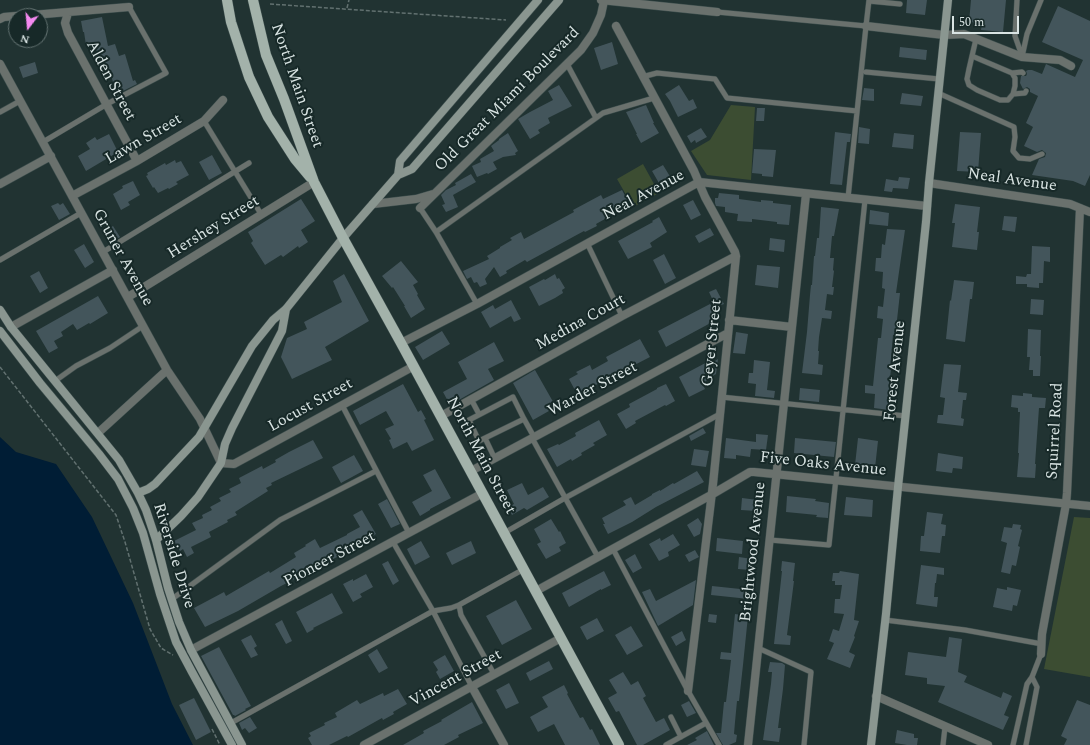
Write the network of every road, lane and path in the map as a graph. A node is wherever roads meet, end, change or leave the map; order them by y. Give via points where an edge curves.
1 (226, 0) edge
2 (253, 0) edge
3 (349, 0) edge
4 (538, 0) edge
5 (559, 0) edge
6 (602, 0) edge
7 (869, 0) edge
8 (948, 0) edge
9 (1017, 0) edge
10 (1040, 0) edge
11 (270, 4) dead end
12 (900, 4) dead end
13 (129, 7) joint
14 (347, 9) junction
15 (717, 12) joint
16 (68, 13) junction
17 (48, 14) edge
18 (506, 20) dead end
19 (616, 26) dead end
20 (866, 26) junction
21 (944, 35) junction
22 (976, 39) junction
23 (972, 56) junction
24 (1022, 57) junction
25 (0, 64) edge
26 (567, 64) junction
27 (1071, 66) dead end
28 (866, 72) dead end
29 (1012, 73) junction
30 (1023, 73) dead end
31 (642, 77) junction
32 (939, 79) junction
33 (1026, 91) dead end
34 (938, 93) junction
35 (1013, 94) junction
36 (654, 98) junction
37 (223, 100) dead end
38 (20, 101) junction
39 (107, 104) junction
40 (857, 111) junction
41 (0, 112) edge
42 (596, 118) junction
43 (204, 121) junction
44 (43, 142) junction
45 (1042, 154) dead end
46 (51, 156) junction
47 (137, 161) junction
48 (249, 163) dead end
49 (235, 171) junction
50 (398, 175) junction
51 (314, 182) junction
52 (699, 182) junction
53 (0, 184) edge
54 (929, 184) junction
55 (436, 193) junction
56 (806, 194) junction
57 (72, 196) junction
58 (848, 198) junction
59 (865, 200) junction
60 (373, 204) junction
61 (927, 206) junction
62 (420, 208) joint
63 (1080, 208) junction
64 (1090, 212) edge
65 (81, 213) junction
66 (261, 214) junction
67 (436, 232) junction
68 (343, 238) junction
69 (587, 243) junction
70 (103, 252) junction
71 (736, 256) junction
72 (0, 260) edge
73 (113, 270) junction
74 (128, 298) junction
75 (477, 304) junction
76 (286, 309) junction
77 (0, 310) edge
78 (622, 316) junction
79 (729, 320) junction
80 (143, 326) junction
81 (11, 327) junction
82 (792, 327) junction
83 (0, 331) edge
84 (728, 333) junction
85 (401, 343) junction
86 (414, 366) junction
87 (0, 367) edge
88 (167, 370) junction
89 (55, 381) junction
90 (721, 397) junction
91 (471, 399) junction
92 (784, 403) junction
93 (342, 406) junction
94 (844, 409) junction
95 (480, 414) junction
96 (720, 414) junction
97 (441, 416) junction
98 (906, 416) junction
99 (524, 419) junction
100 (205, 427) junction
101 (98, 433) junction
102 (485, 438) junction
103 (533, 438) junction
104 (495, 459) junction
105 (221, 463) junction
106 (376, 471) junction
107 (471, 472) junction
108 (776, 474) junction
109 (837, 480) junction
110 (898, 486) junction
111 (138, 493) junction
112 (483, 493) junction
113 (711, 495) junction
114 (565, 498) junction
115 (1066, 504) junction
116 (1090, 506) edge
117 (409, 533) junction
118 (504, 533) junction
119 (156, 540) junction
120 (770, 540) junction
121 (394, 542) junction
122 (613, 549) junction
123 (598, 557) junction
124 (524, 570) junction
125 (536, 591) junction
126 (172, 599) junction
127 (459, 605) junction
128 (433, 611) junction
129 (885, 620) junction
130 (561, 638) junction
131 (1042, 644) junction
132 (758, 648) junction
133 (191, 650) junction
134 (1041, 654) joint
135 (178, 658) dead end
136 (494, 674) junction
137 (1032, 677) junction
138 (472, 686) junction
139 (688, 691) junction
140 (876, 696) junction
141 (671, 717) dead end
142 (231, 723) junction
143 (706, 723) junction
144 (945, 727) junction
145 (213, 729) dead end
146 (681, 737) junction
147 (220, 745) edge
148 (232, 745) edge
149 (242, 745) edge
150 (364, 745) edge
151 (504, 745) edge
152 (619, 745) edge
153 (666, 745) edge
154 (719, 745) edge
155 (748, 745) edge
156 (804, 745) edge
157 (871, 745) edge
158 (943, 745) edge
159 (988, 745) edge
160 (1013, 745) edge
161 (1026, 745) edge

1 - 51 main road, North Main Street via 249,77 268,117 295,159
2 - 51 main road, North Main Street via 266,55
3 - 14 path
4 - 50 main road via 400,161
5 - 50 main road via 412,169
6 - 15 street
6 - 26 street, Old Great Miami Boulevard via 601,15 593,33
7 - 12 lane
7 - 20 lane
8 - 21 main road, Forest Avenue
9 - 24 lane via 1015,36
10 - 24 lane via 1026,34
11 - 14 path
13 - 16 street
13 - 39 lane via 166,73
14 - 18 path
15 - 20 lane
16 - 17 street
16 - 39 street, Alden Street via 65,23 68,33
19 - 31 street
20 - 21 street
20 - 40 lane
21 - 22 street via 964,34
21 - 32 main road, Forest Avenue
22 - 23 lane
22 - 24 street
23 - 29 lane
23 - 35 lane via 967,79 969,85 1000,100 1008,100
24 - 27 street via 1060,60
25 - 38 street, Gruner Avenue
26 - 42 lane
26 - 55 street, Old Great Miami Boulevard
28 - 32 lane
29 - 30 lane
29 - 35 lane via 1015,78
31 - 36 street
31 - 40 lane via 657,72 715,79 727,98
32 - 34 main road, Forest Avenue
33 - 35 lane via 1025,94
34 - 45 lane via 1014,127 1013,151 1019,158 1030,159
34 - 54 main road, Forest Avenue
36 - 42 lane
36 - 52 street
37 - 43 street, Lawn Street
38 - 41 lane
38 - 44 street, Gruner Avenue
39 - 44 lane
39 - 47 street, Alden Street
40 - 58 lane
42 - 67 lane
43 - 47 street, Lawn Street
43 - 49 lane
44 - 46 street, Gruner Avenue
46 - 53 street
46 - 57 street, Gruner Avenue
47 - 57 street, Lawn Street
48 - 49 lane
49 - 66 lane
49 - 70 lane
50 - 60 main road
51 - 66 street, Hershey Street
51 - 68 main road, North Main Street
52 - 56 street, Neal Avenue
52 - 69 street, Neal Avenue
52 - 71 street
54 - 61 main road, Forest Avenue
54 - 63 street, Neal Avenue via 1070,204
55 - 60 street, Old Great Miami Boulevard via 423,198
55 - 62 street, Old Great Miami Boulevard
56 - 58 street, Neal Avenue
56 - 82 street, Brightwood Avenue
57 - 65 street, Gruner Avenue
58 - 59 street, Neal Avenue
59 - 61 street, Neal Avenue
59 - 94 lane
60 - 68 main road
61 - 98 main road, Forest Avenue
62 - 67 lane
63 - 64 street, Neal Avenue
63 - 115 street, Squirrel Road
65 - 70 street, Gruner Avenue
65 - 72 lane
66 - 74 street, Hershey Street
67 - 75 lane
68 - 76 main road
68 - 85 main road, North Main Street
69 - 75 street, Neal Avenue
69 - 78 lane
70 - 73 street, Gruner Avenue
71 - 78 street, Medina Court
71 - 79 street, Geyer Street
73 - 74 street, Gruner Avenue
73 - 81 street
74 - 80 street, Gruner Avenue
75 - 85 street, Neal Avenue
76 - 100 main road via 273,320 252,346
76 - 105 main road via 282,331 232,428
77 - 81 main road, Riverside Drive
78 - 91 street, Medina Court
79 - 82 street
79 - 84 street, Geyer Street
80 - 88 street, Gruner Avenue
80 - 89 lane
81 - 89 main road, Riverside Drive
82 - 92 street, Brightwood Avenue
83 - 148 main road, Riverside Drive via 118,479 143,533 176,642
84 - 90 street, Geyer Street
84 - 103 street, Warder Street
85 - 86 main road, North Main Street
86 - 93 street, Locust Street
86 - 97 main road, North Main Street
87 - 135 path via 116,515 150,629 161,648
88 - 100 street, Gruner Avenue
88 - 101 street
89 - 101 main road, Riverside Drive
90 - 92 lane
90 - 96 street, Geyer Street
91 - 95 lane
91 - 97 street, Medina Court
92 - 94 lane
92 - 108 street, Brightwood Avenue
93 - 105 street, Locust Street via 234,464
93 - 106 lane
94 - 98 lane
94 - 109 lane
95 - 99 lane via 513,398
95 - 102 lane via 468,420 479,441
96 - 113 street, Geyer Street
96 - 114 lane
97 - 107 main road, North Main Street
98 - 110 main road, Forest Avenue
99 - 102 lane
99 - 103 lane
100 - 105 street, Gruner Avenue
100 - 111 main road via 160,480 148,490
101 - 111 main road, Riverside Drive via 119,460
102 - 104 lane
103 - 104 street, Warder Street
103 - 114 lane
104 - 107 street, Warder Street
105 - 119 main road via 198,497
106 - 117 lane
106 - 126 lane via 280,520
107 - 112 main road, North Main Street
108 - 109 street, Five Oaks Avenue
108 - 113 street, Five Oaks Avenue via 750,472
108 - 120 street, Brightwood Avenue
109 - 110 street, Five Oaks Avenue
109 - 120 lane via 830,545
110 - 115 street, Five Oaks Avenue
110 - 129 main road, Forest Avenue
111 - 119 main road, Riverside Drive
112 - 117 street, Pioneer Street
112 - 118 main road, North Main Street
113 - 122 street, Five Oaks Avenue
113 - 139 street, Geyer Street
114 - 118 lane
114 - 123 lane
115 - 116 street, Five Oaks Avenue
115 - 131 street, Squirrel Road
117 - 121 street, Pioneer Street
118 - 124 main road, North Main Street
119 - 126 main road, Riverside Drive
120 - 132 street, Brightwood Avenue
121 - 128 lane
121 - 133 street, Pioneer Street
122 - 123 street, Five Oaks Avenue
122 - 139 lane
123 - 125 street, Five Oaks Avenue
124 - 125 main road, North Main Street
124 - 127 lane
125 - 130 main road, North Main Street
126 - 133 main road, Riverside Drive
127 - 128 lane
127 - 136 lane via 461,615
128 - 138 lane
128 - 142 lane
129 - 131 lane via 965,630
129 - 140 main road, Forest Avenue
130 - 136 street, Vincent Street
130 - 152 main road, North Main Street
131 - 134 street, Squirrel Road
132 - 155 street, Brightwood Avenue
132 - 156 lane via 811,672
133 - 142 main road, Riverside Drive
134 - 137 lane
136 - 138 street, Vincent Street
137 - 160 lane via 1026,684
137 - 161 lane via 1037,687
138 - 150 street, Vincent Street
138 - 151 street
139 - 143 lane
140 - 144 street
140 - 157 main road, Forest Avenue
141 - 146 lane
142 - 149 main road, Riverside Drive
143 - 146 lane
143 - 154 lane
144 - 158 lane
144 - 159 street
145 - 147 path
146 - 153 lane

